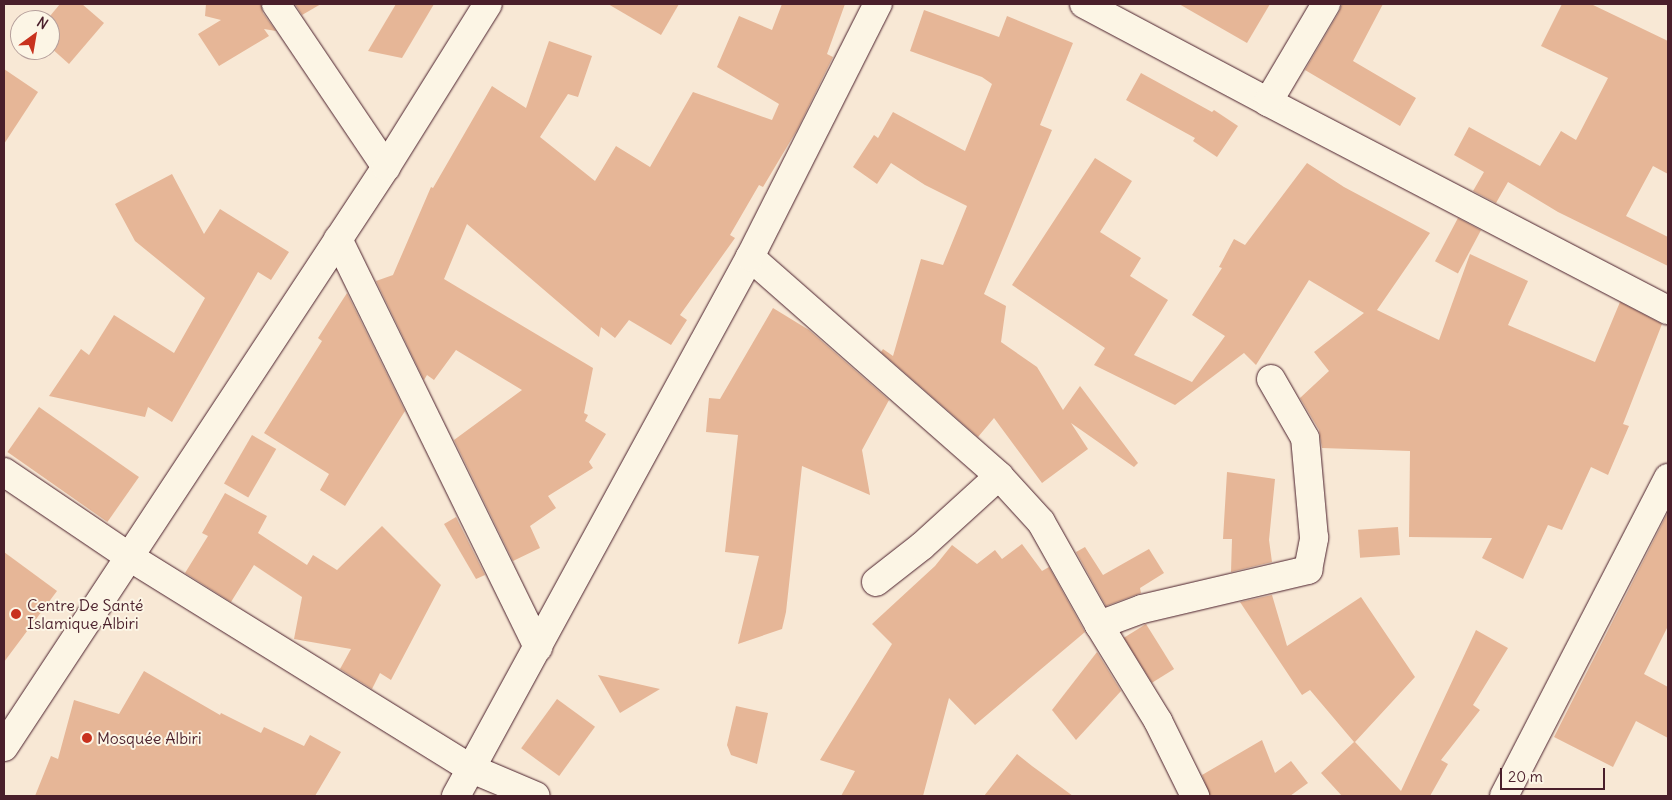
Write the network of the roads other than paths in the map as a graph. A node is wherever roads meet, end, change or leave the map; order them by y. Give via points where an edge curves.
1 (276, 4) edge
2 (488, 4) edge
3 (878, 4) edge
4 (1084, 4) edge
5 (1326, 4) edge
6 (1268, 102) junction
7 (386, 166) junction
8 (338, 239) junction
9 (750, 257) junction
10 (1668, 310) edge
11 (1271, 379) dead end
12 (4, 472) edge
13 (999, 476) junction
14 (1668, 478) edge
15 (128, 556) junction
16 (876, 582) dead end
17 (1099, 625) junction
18 (538, 648) junction
19 (4, 747) edge
20 (472, 769) junction
21 (456, 796) edge
22 (536, 796) edge
23 (1195, 796) edge
24 (1504, 796) edge

1 - 7 street
2 - 7 street
3 - 9 street
4 - 6 street
5 - 6 street
6 - 10 street
7 - 8 street
8 - 15 street
8 - 18 street
9 - 13 street
9 - 18 street
11 - 17 street via 1305,438 1314,538 1308,570 1142,609
12 - 15 street
13 - 16 street via 922,546
13 - 17 street via 1040,522
14 - 24 street
15 - 19 street
15 - 20 street
17 - 23 street via 1158,721
18 - 20 street
20 - 21 street
20 - 22 street

